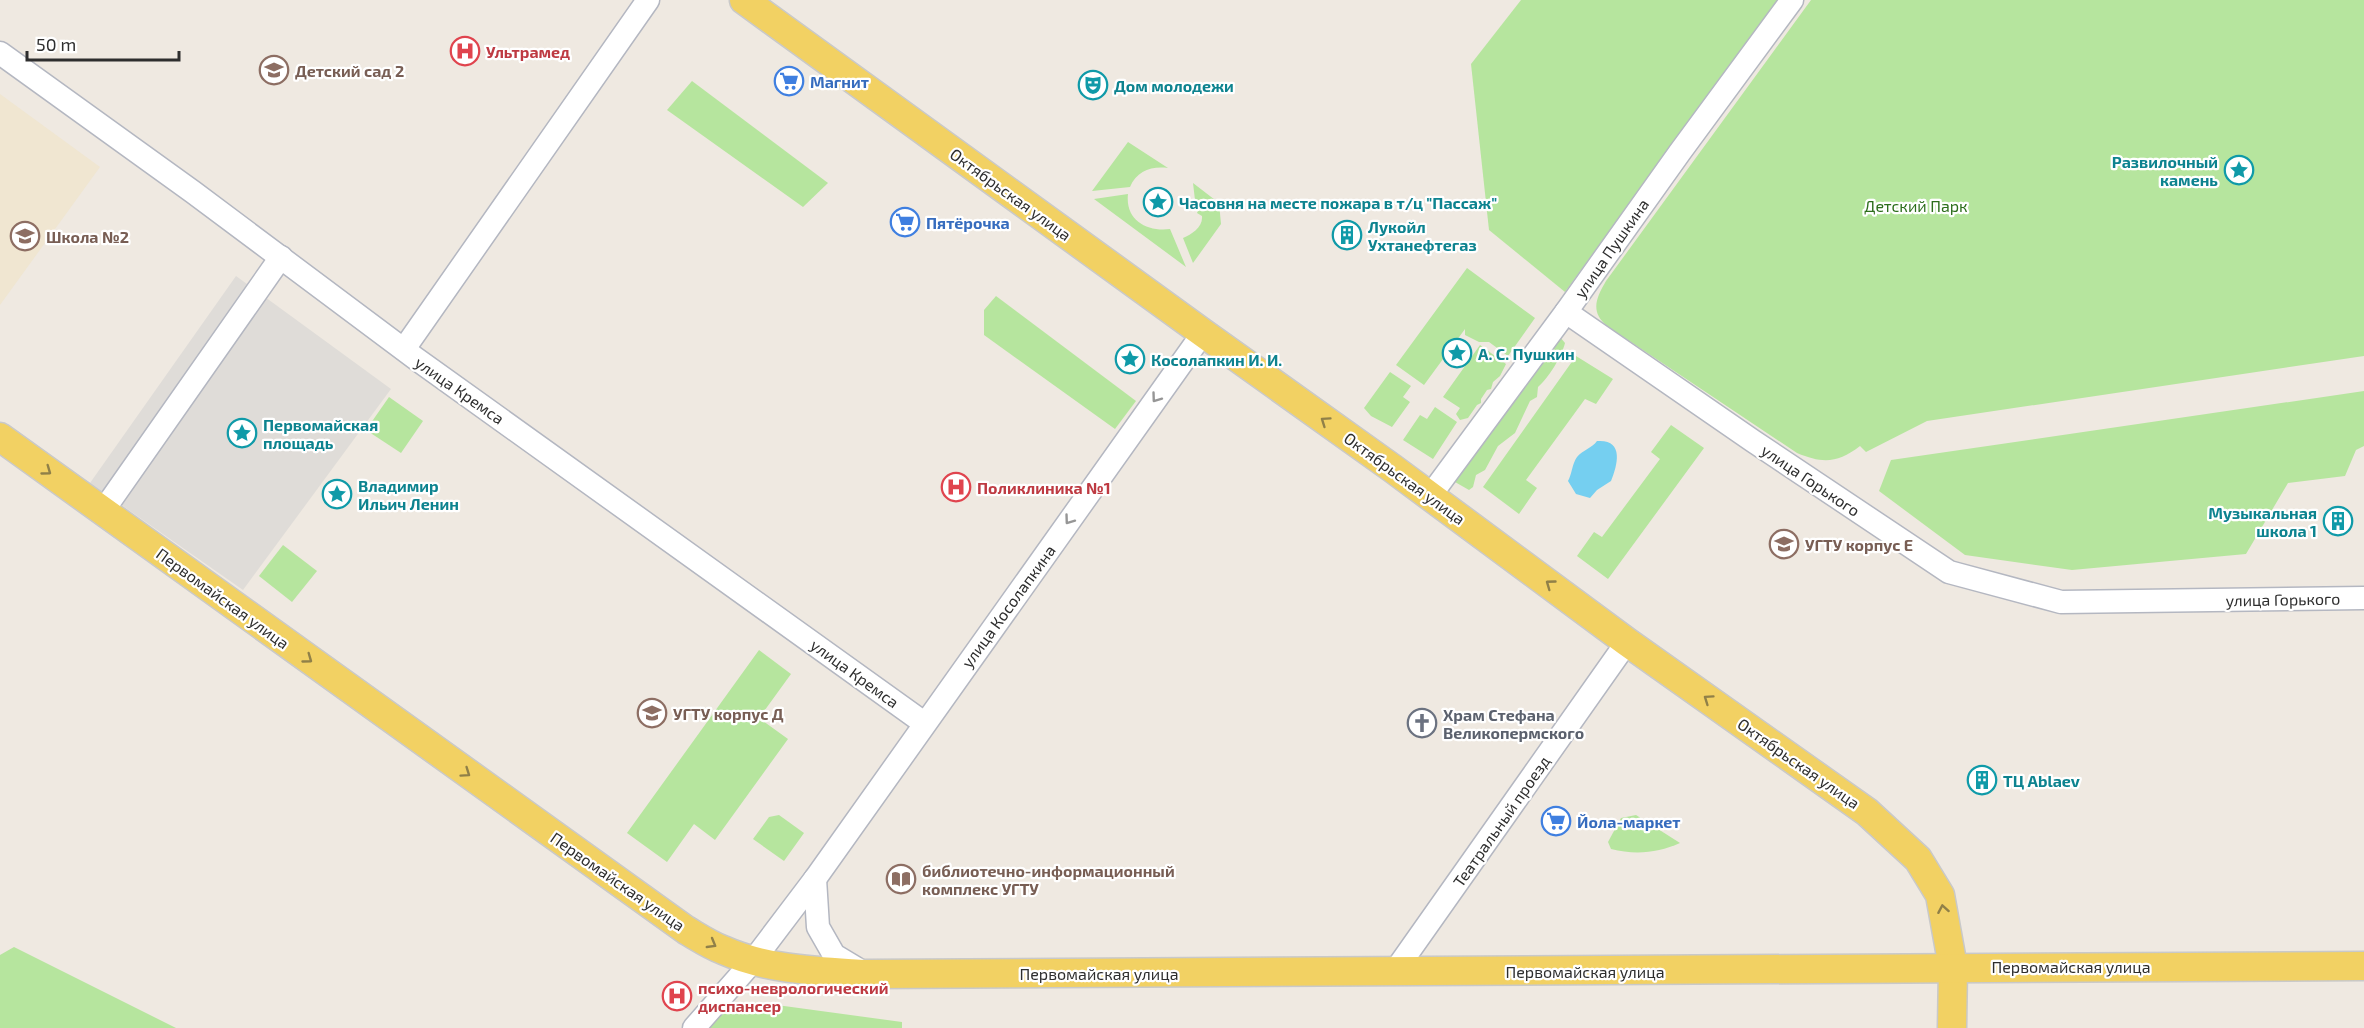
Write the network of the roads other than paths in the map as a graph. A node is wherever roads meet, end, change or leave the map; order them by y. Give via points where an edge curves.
1 (648, 0) edge
2 (744, 0) edge
3 (1792, 0) edge
4 (0, 53) edge
5 (281, 257) junction
6 (1566, 312) junction
7 (1203, 333) junction
8 (404, 349) junction
9 (0, 437) edge
10 (1430, 496) junction
11 (103, 511) junction
12 (2364, 598) edge
13 (1627, 642) junction
14 (924, 723) junction
15 (814, 879) junction
16 (753, 961) junction
17 (2364, 966) edge
18 (1953, 967) junction
19 (1395, 971) junction
20 (865, 974) junction
21 (694, 1028) edge
22 (1952, 1028) edge

1 - 8 street
2 - 7 main road, Октябрьская улица
3 - 6 street, улица Пушкина
4 - 5 street, улица Кремса
5 - 8 street, улица Кремса
5 - 11 street
6 - 10 street, улица Пушкина
6 - 12 street, улица Горького via 1949,572 2061,602
10 -> 7 main road, Октябрьская улица
7 -> 14 street, улица Косолапкина
8 - 14 street, улица Кремса
9 -> 11 main road, Первомайская улица
13 -> 10 main road, Октябрьская улица
11 -> 16 main road, Первомайская улица via 686,930 722,950
18 -> 13 main road, Октябрьская улица via 1940,896 1918,859 1868,812
13 - 19 street, Театральный проезд
14 - 15 street, улица Косолапкина
15 - 16 street, улица Косолапкина
15 - 20 street via 818,927 834,955
16 - 20 main road, Первомайская улица via 800,970
16 - 21 street, улица Косолапкина
17 - 18 main road, Первомайская улица
18 - 19 main road, Первомайская улица
18 - 22 main road, Октябрьская улица
19 - 20 main road, Первомайская улица

